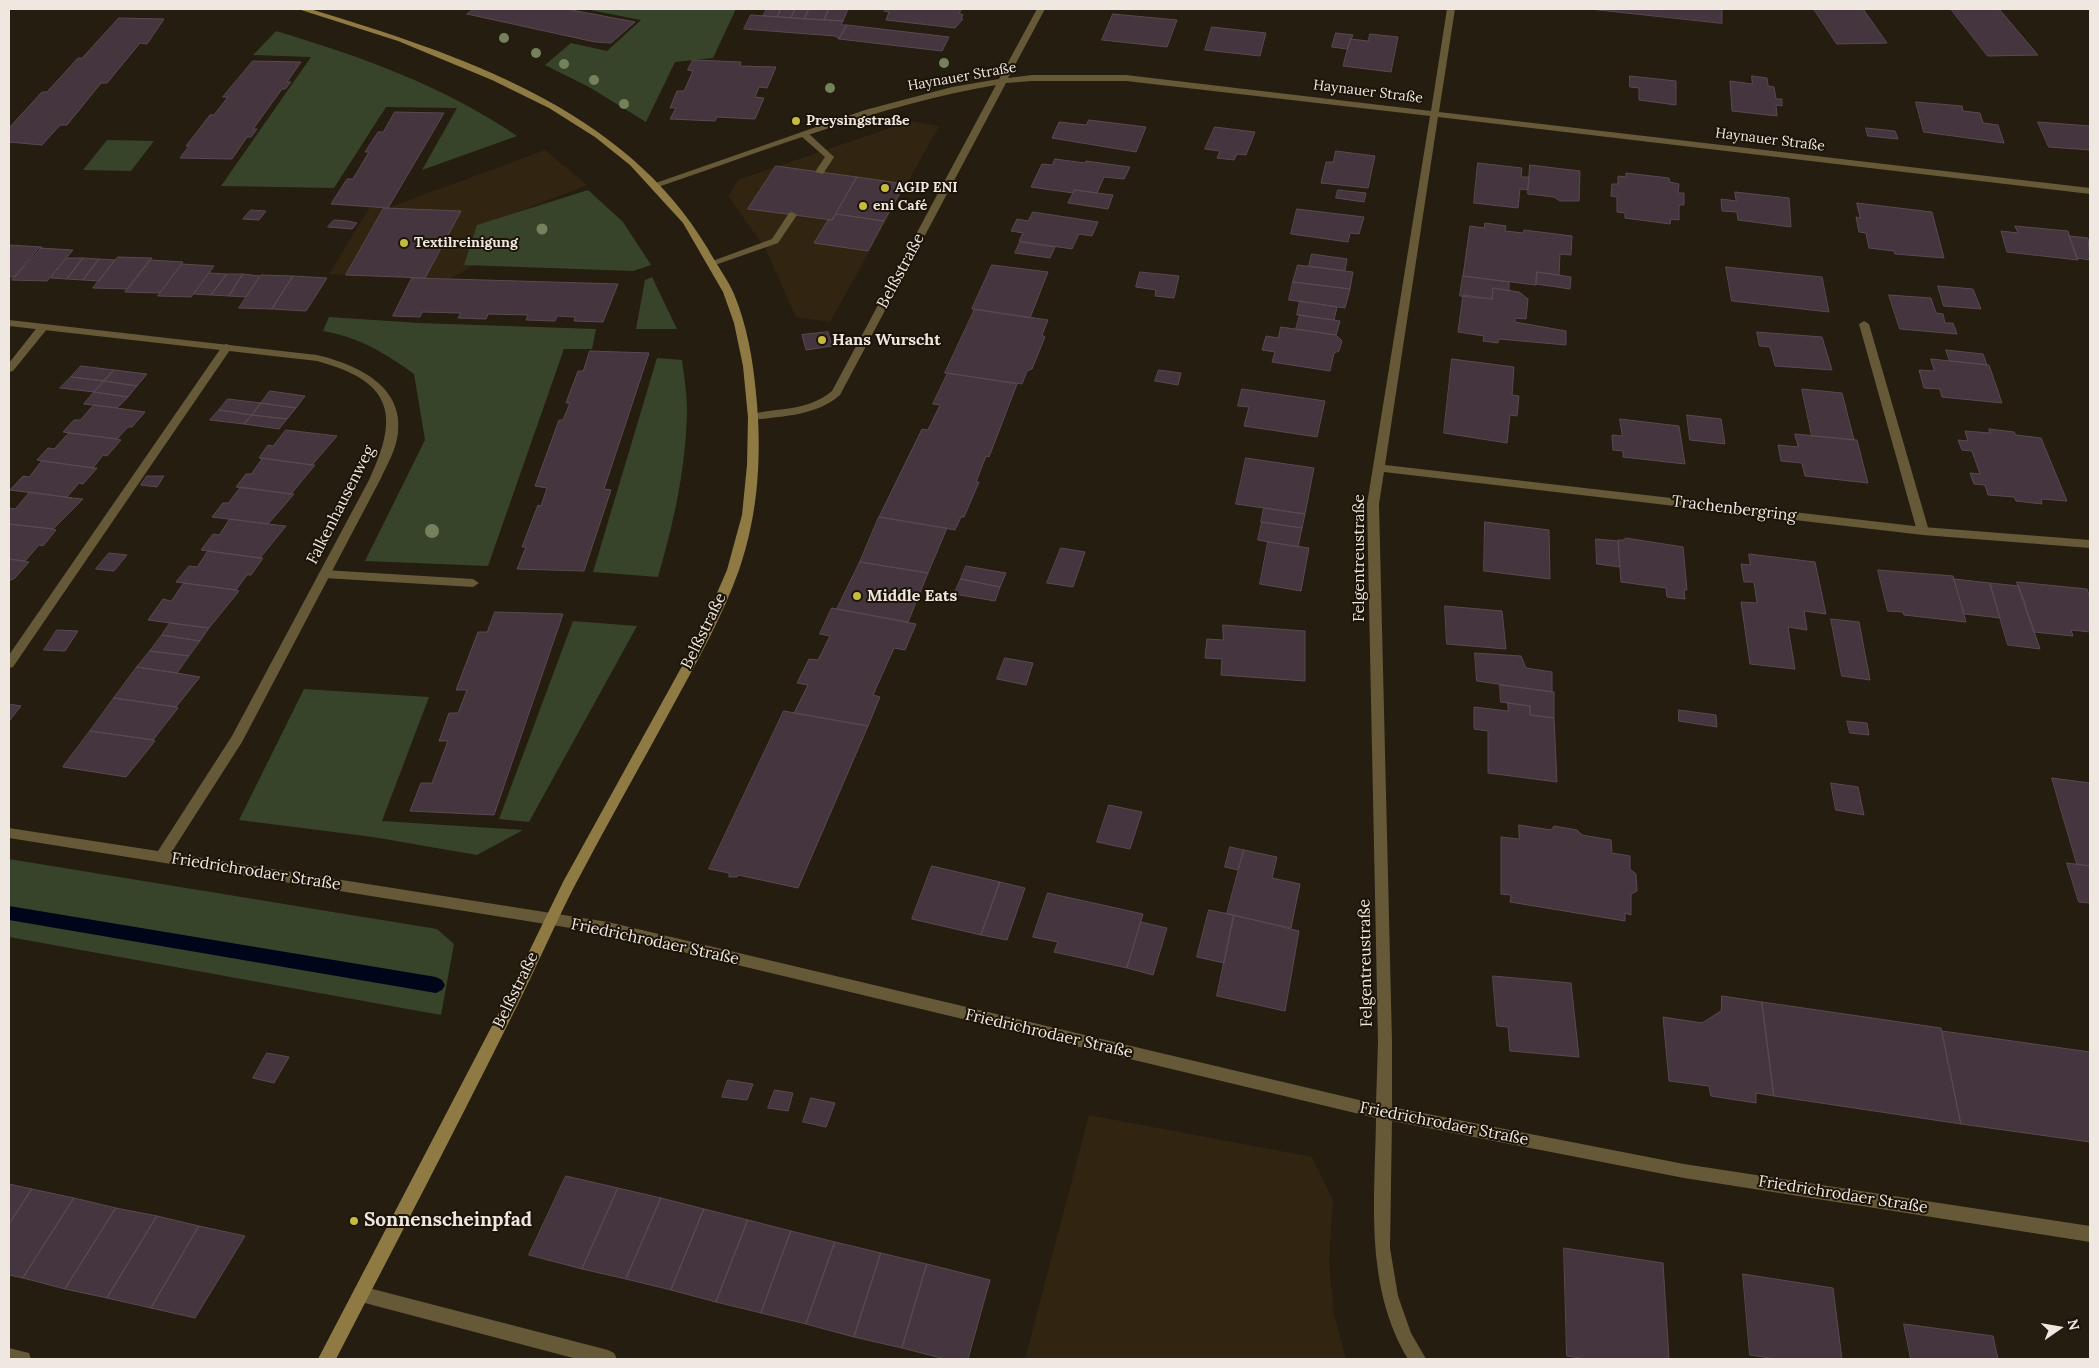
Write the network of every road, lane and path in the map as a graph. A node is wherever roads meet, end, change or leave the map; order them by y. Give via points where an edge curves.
1 (302, 9) edge
2 (1041, 9) edge
3 (1451, 9) edge
4 (1003, 81) junction
5 (1435, 114) junction
6 (804, 134) junction
7 (820, 172) dead end
8 (655, 184) junction
9 (2090, 190) edge
10 (792, 215) dead end
11 (712, 262) junction
12 (9, 323) edge
13 (1864, 324) dead end
14 (44, 327) junction
15 (227, 347) junction
16 (9, 369) edge
17 (753, 417) junction
18 (1378, 468) junction
19 (1924, 531) junction
20 (2090, 544) edge
21 (324, 574) junction
22 (474, 583) dead end
23 (9, 664) edge
24 (9, 833) edge
25 (161, 857) junction
26 (550, 920) junction
27 (1386, 1113) junction
28 (2090, 1234) edge
29 (361, 1294) junction
30 (9, 1356) edge
31 (23, 1359) edge
32 (327, 1359) edge
33 (608, 1359) edge
34 (1417, 1359) edge

1 - 8 street via 437,53 552,106 598,135
2 - 4 street, Belßstraße
3 - 5 street, Felgentreustraße
4 - 5 street, Haynauer Straße via 1061,77 1126,78
4 - 6 street, Haynauer Straße via 904,101
4 - 17 street, Belßstraße via 836,393 816,406
5 - 9 street, Haynauer Straße
5 - 18 street, Felgentreustraße
6 - 7 street via 830,157
6 - 8 street, Haynauer Straße
8 - 11 street via 687,222
10 - 11 street via 775,241
11 - 17 street via 739,323 748,366
12 - 14 street, Falkenhausenweg
13 - 19 street
14 - 15 street, Falkenhausenweg
14 - 16 street
15 - 21 street, Falkenhausenweg via 290,353 342,364 374,383 386,398 393,420 385,458
15 - 23 street
17 - 26 street, Belßstraße via 748,515 733,570 703,639
18 - 19 street, Trachenbergring
18 - 27 street, Felgentreustraße via 1374,504
19 - 20 street, Trachenbergring
21 - 22 street
21 - 25 street, Falkenhausenweg via 236,741
24 - 25 street, Friedrichrodaer Straße
25 - 26 street, Friedrichrodaer Straße
26 - 27 street, Friedrichrodaer Straße via 608,928
26 - 29 street, Belßstraße via 510,1006
27 - 28 street, Friedrichrodaer Straße via 1684,1171
27 - 34 street via 1382,1248 1390,1296 1404,1337
29 - 32 street, Belßstraße
29 - 33 street
30 - 31 street

